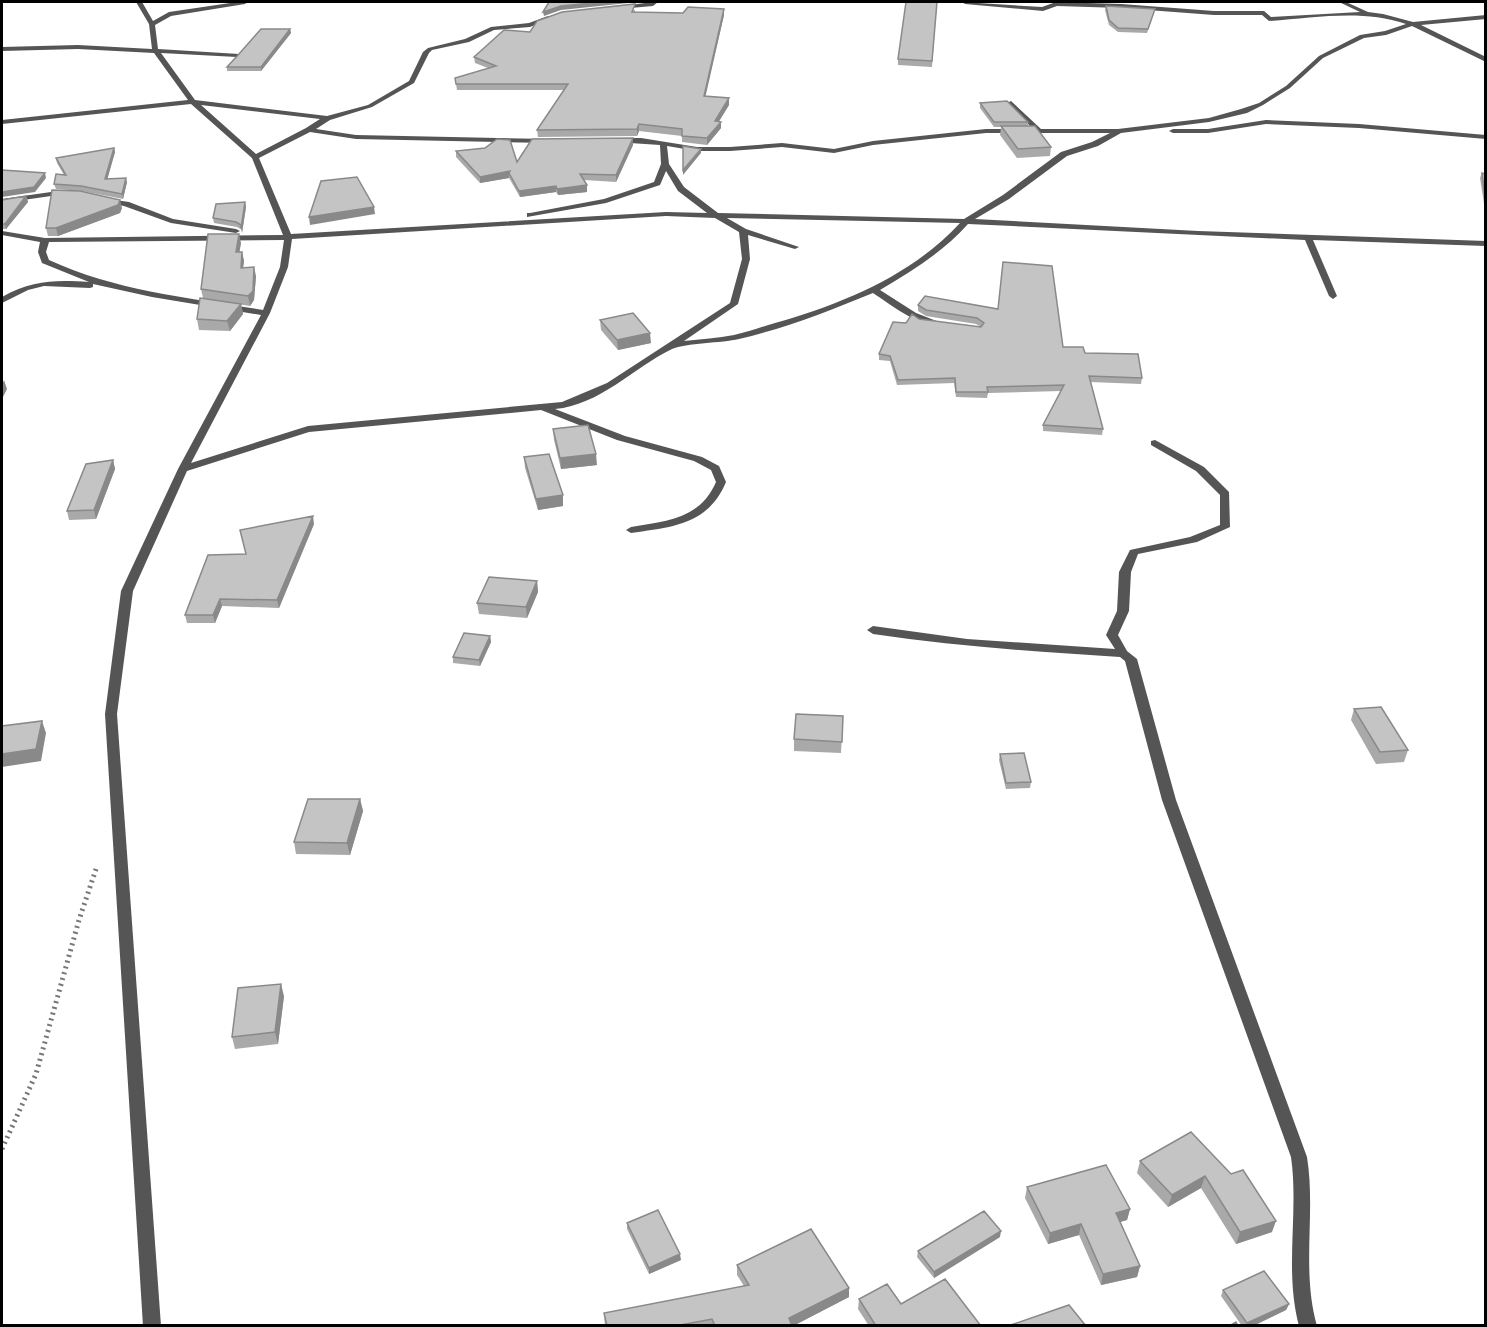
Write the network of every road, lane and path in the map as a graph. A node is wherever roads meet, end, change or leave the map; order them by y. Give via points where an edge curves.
1 (139, 2) edge
2 (245, 2) edge
3 (655, 2) edge
4 (965, 2) edge
5 (1342, 2) edge
6 (606, 8) edge
7 (1375, 15) junction
8 (553, 16) edge
9 (1485, 17) edge
10 (150, 20) junction
11 (1412, 24) junction
12 (2, 49) edge
13 (155, 50) junction
14 (237, 55) edge
15 (1485, 60) edge
16 (193, 102) junction
17 (1011, 103) edge
18 (327, 118) junction
19 (2, 122) edge
20 (309, 130) junction
21 (1039, 131) junction
22 (1119, 131) junction
23 (1485, 137) edge
24 (604, 140) edge
25 (550, 141) edge
26 (663, 143) junction
27 (255, 157) junction
28 (665, 164) junction
29 (82, 195) edge
30 (93, 197) edge
31 (2, 201) edge
32 (715, 214) junction
33 (966, 220) junction
34 (466, 226) junction
35 (743, 231) junction
36 (2, 232) edge
37 (288, 237) junction
38 (1308, 237) junction
39 (45, 240) junction
40 (1485, 244) edge
41 (795, 247) dead end
42 (112, 286) junction
43 (874, 290) junction
44 (1333, 296) dead end
45 (2, 300) edge
46 (266, 313) junction
47 (944, 325) edge
48 (671, 346) junction
49 (543, 408) junction
50 (1155, 443) dead end
51 (183, 469) junction
52 (632, 530) dead end
53 (873, 630) dead end
54 (1123, 653) junction
55 (100, 857) dead end
56 (2, 1149) edge
57 (152, 1326) edge
58 (1308, 1326) edge

1 - 10 street
2 - 10 street
3 - 6 street
4 - 7 street via 1043,9 1056,4 1264,13 1269,19
5 - 7 street
7 - 11 street
8 - 18 street via 530,25 493,28 467,41 430,49 412,82 370,106
9 - 11 street
10 - 13 street
11 - 15 street
11 - 22 street via 1362,36 1321,57 1288,87 1244,111 1209,120
12 - 13 street
13 - 14 street
13 - 16 street
16 - 18 street
16 - 19 street
16 - 27 street
17 - 21 street
18 - 20 street
20 - 25 street via 356,137
20 - 27 street
21 - 22 street
21 - 26 street via 986,131 834,151 782,145 706,149
22 - 23 street via 1208,131 1266,122
22 - 33 street via 1054,159 1014,192
24 - 26 street
26 - 28 street
27 - 37 street
28 - 32 street via 681,189
28 - 34 street via 657,183 606,201
29 - 31 street via 58,193
30 - 37 street via 126,204 171,221
32 - 33 street
32 - 34 street
32 - 35 street
33 - 38 street
33 - 43 street via 947,242
34 - 37 street
35 - 41 street
35 - 48 street via 746,259 734,304
36 - 39 street
37 - 39 street
37 - 46 street via 284,267
38 - 40 street
38 - 44 street
39 - 42 street via 45,261
42 - 45 street via 42,283 24,287
42 - 46 street
43 - 47 street via 913,315
43 - 48 street via 809,316 737,337
46 - 51 street
48 - 49 street via 610,385 564,405
49 - 51 street via 308,429
49 - 52 street via 715,468 721,482 718,494 708,506 691,518
50 - 54 street via 1200,469 1225,494 1225,527 1193,540 1134,552 1125,572 1123,611 1112,635
51 - 57 street via 127,591 111,714
53 - 54 street via 1012,648
54 - 58 street via 1131,659 1169,800 1299,1156 1303,1188 1299,1271
55 - 56 path via 36,1074

